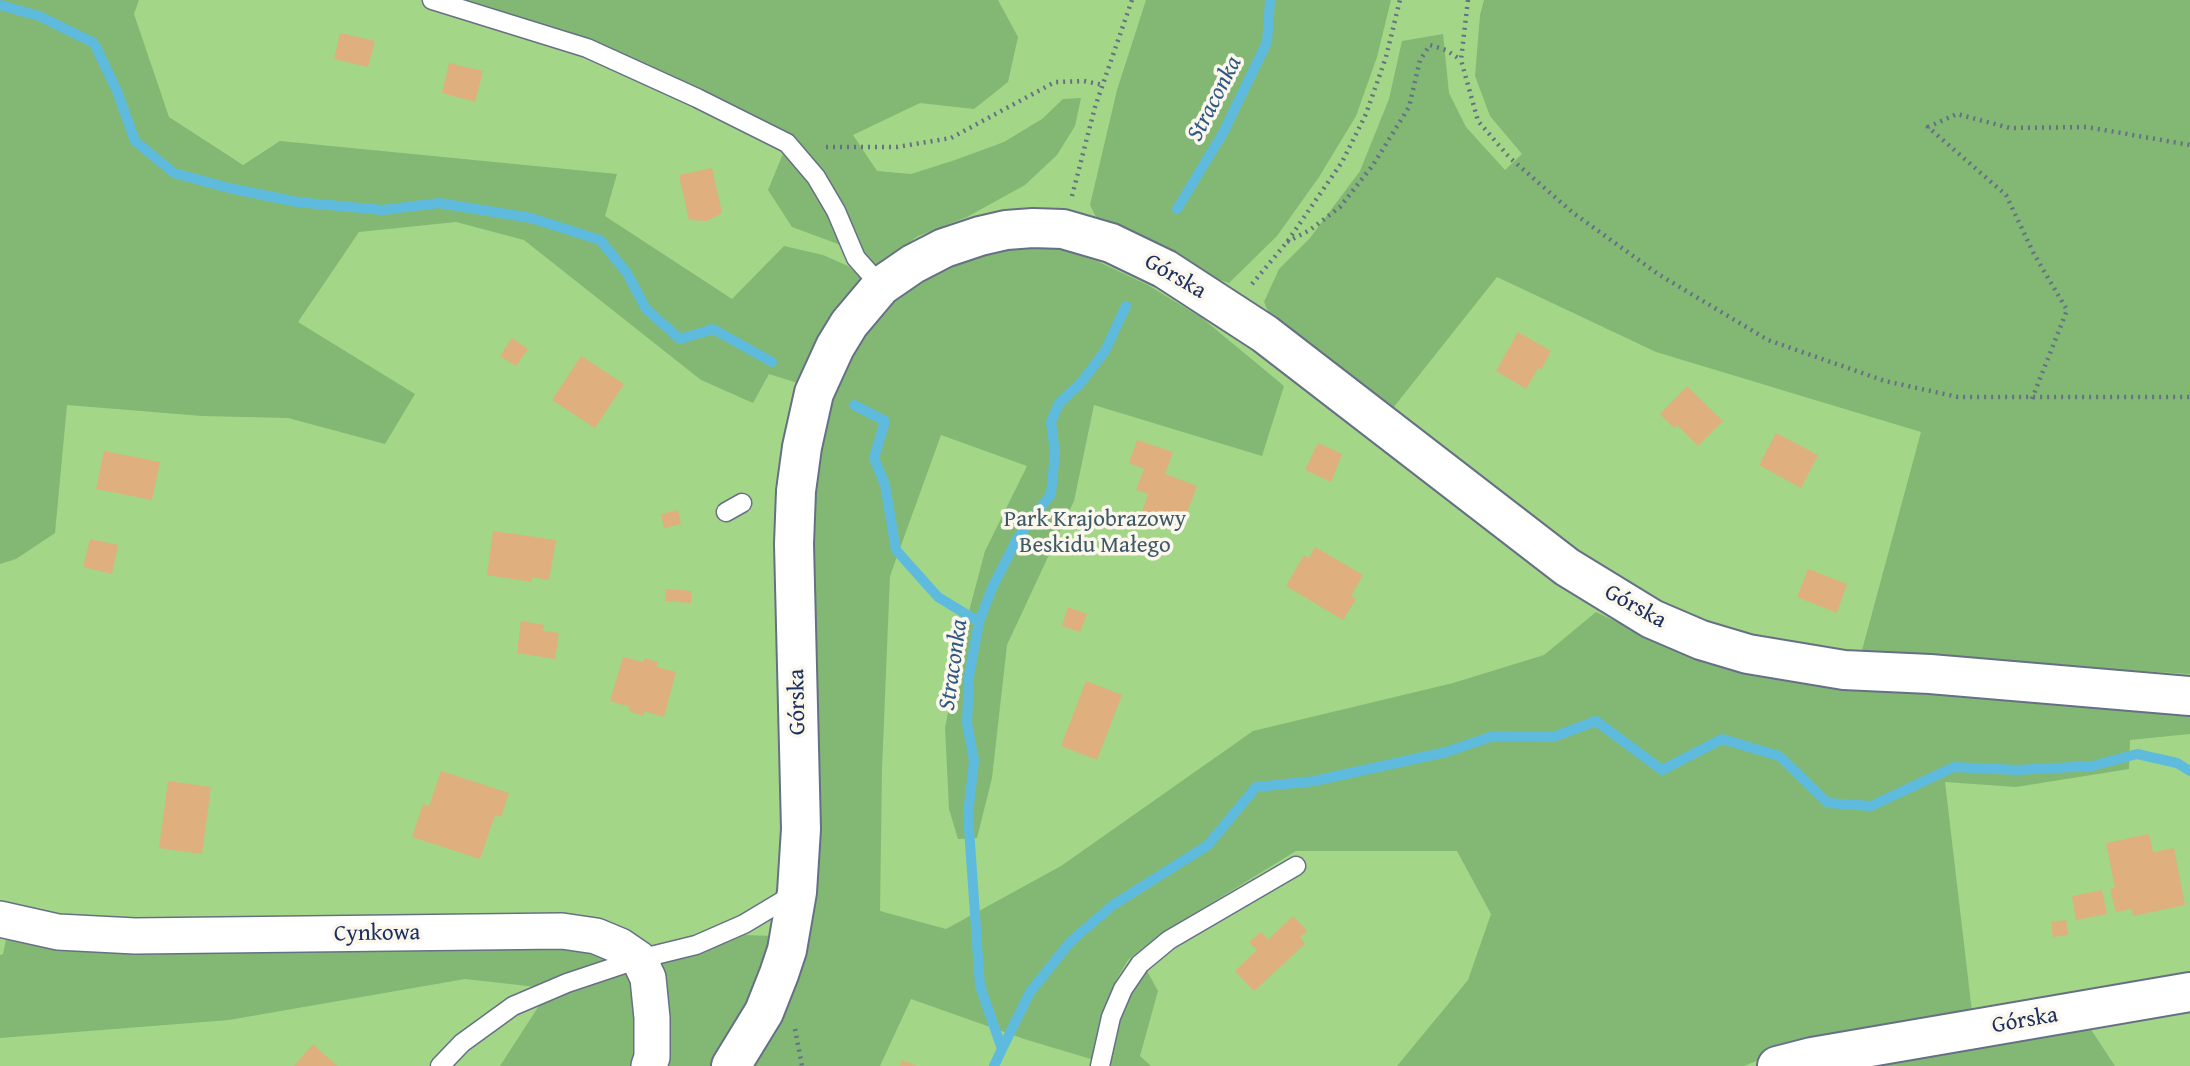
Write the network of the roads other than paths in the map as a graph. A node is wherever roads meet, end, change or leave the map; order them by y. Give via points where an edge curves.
1 (432, 0) edge
2 (881, 286) junction
3 (2190, 696) edge
4 (1296, 866) dead end
5 (797, 892) junction
6 (0, 919) edge
7 (639, 959) junction
8 (2190, 992) edge
9 (440, 1066) edge
10 (649, 1066) edge
11 (731, 1066) edge
12 (1100, 1066) edge
13 (1777, 1066) edge

1 - 2 lane via 587,48 787,143 816,177 856,258
2 - 3 street, Górska via 912,264 980,236 1020,229 1063,229 1090,236 1193,285 1265,334 1567,567 1652,620 1748,654 1844,670
2 - 5 street, Górska via 849,324 823,370 807,417 800,458 794,544 801,829
4 - 12 lane via 1169,940 1140,964 1111,1017
5 - 7 lane via 696,946
5 - 11 street, Górska via 779,974 764,1012
6 - 7 street, Cynkowa via 58,932 135,936 562,932 596,936
7 - 9 lane via 513,1006 462,1043
7 - 10 street via 648,978 651,1005
8 - 13 street, Górska

